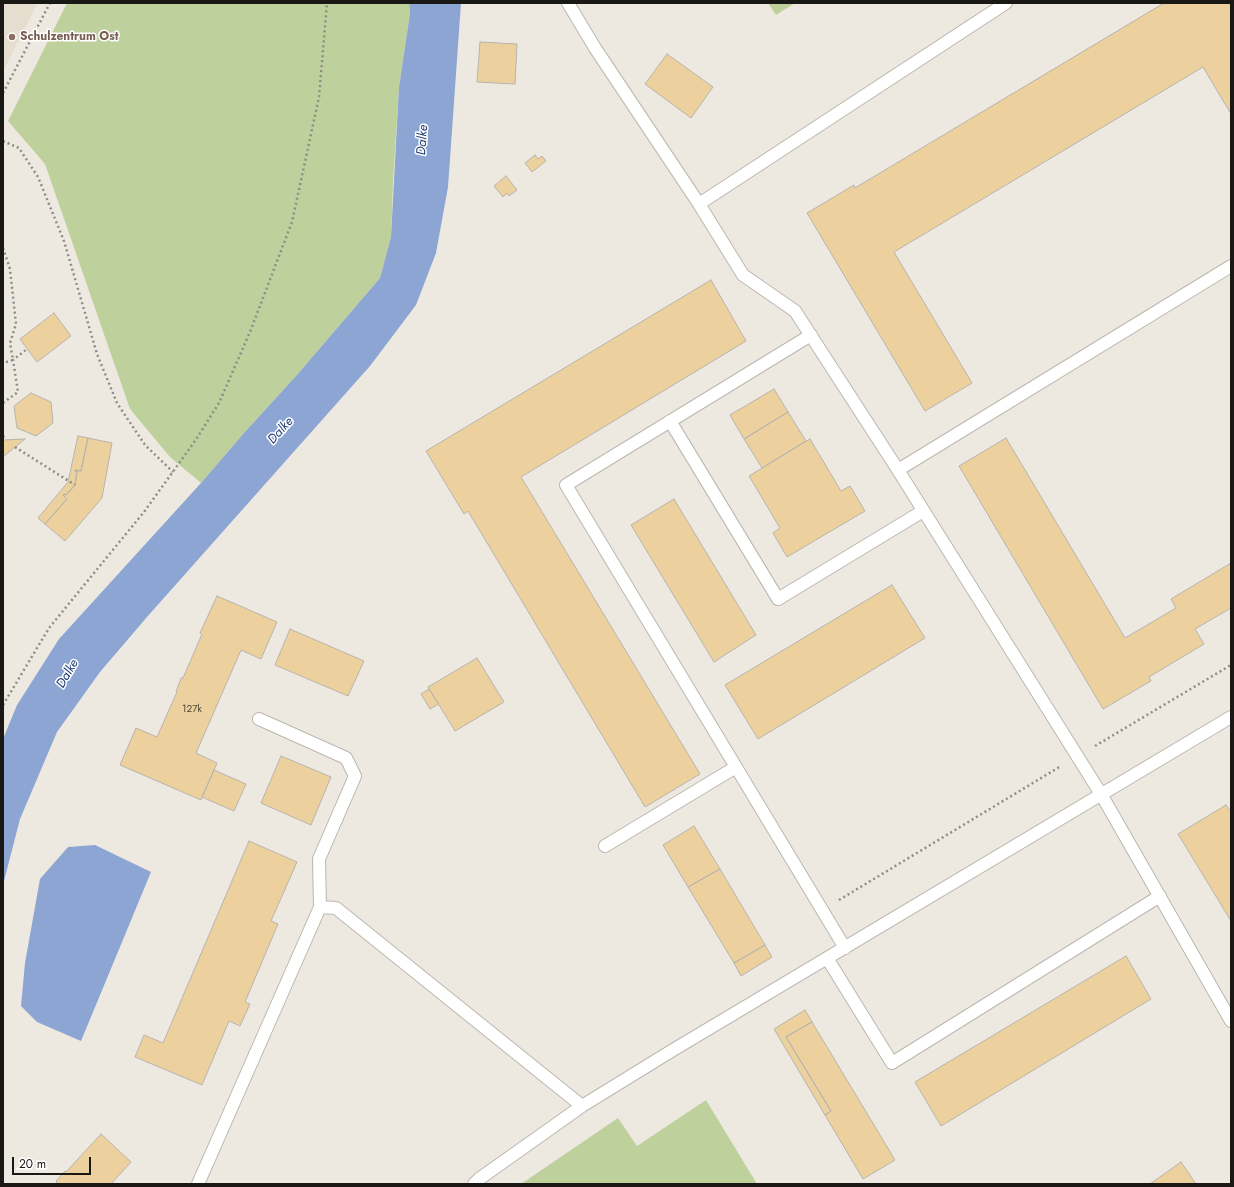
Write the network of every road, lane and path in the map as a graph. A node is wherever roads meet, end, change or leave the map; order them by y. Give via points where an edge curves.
1 (50, 3) edge
2 (327, 3) edge
3 (568, 3) edge
4 (1006, 3) edge
5 (3, 93) edge
6 (3, 141) edge
7 (699, 204) junction
8 (3, 248) edge
9 (1231, 266) edge
10 (811, 335) junction
11 (28, 349) dead end
12 (13, 360) junction
13 (3, 363) edge
14 (3, 403) edge
15 (670, 421) junction
16 (3, 436) edge
17 (6, 440) dead end
18 (15, 447) dead end
19 (898, 470) junction
20 (173, 472) junction
21 (75, 485) dead end
22 (923, 511) junction
23 (1231, 665) edge
24 (3, 705) edge
25 (1231, 717) edge
26 (259, 719) dead end
27 (1077, 756) junction
28 (736, 767) junction
29 (1101, 794) junction
30 (605, 846) dead end
31 (1160, 896) junction
32 (320, 907) junction
33 (822, 910) junction
34 (845, 948) junction
35 (827, 958) junction
36 (1231, 1020) edge
37 (582, 1106) junction
38 (198, 1184) edge
39 (474, 1184) edge

1 - 5 path
2 - 20 path via 319,98 292,222 250,332 219,403
3 - 7 lane
4 - 7 lane
6 - 20 path via 19,148 38,177 64,240 97,354 117,403 145,445
7 - 10 lane via 742,275 795,311
8 - 12 path via 10,269 16,324 10,343
9 - 19 lane
10 - 15 lane
10 - 19 lane
11 - 12 path
12 - 13 path
12 - 14 path via 18,392
15 - 22 lane via 778,599
15 - 28 lane via 566,485
16 - 17 path
18 - 21 path
19 - 22 lane
20 - 24 path via 144,512 49,628
22 - 27 lane
23 - 27 path
25 - 29 lane
26 - 32 lane via 346,758 355,776 319,859
27 - 29 lane
27 - 33 path
28 - 30 lane
28 - 33 lane
29 - 31 lane
29 - 34 lane
31 - 35 lane via 892,1063
31 - 36 lane
32 - 37 lane via 336,908
32 - 38 lane
33 - 34 lane
34 - 35 lane
35 - 37 lane
37 - 39 lane

